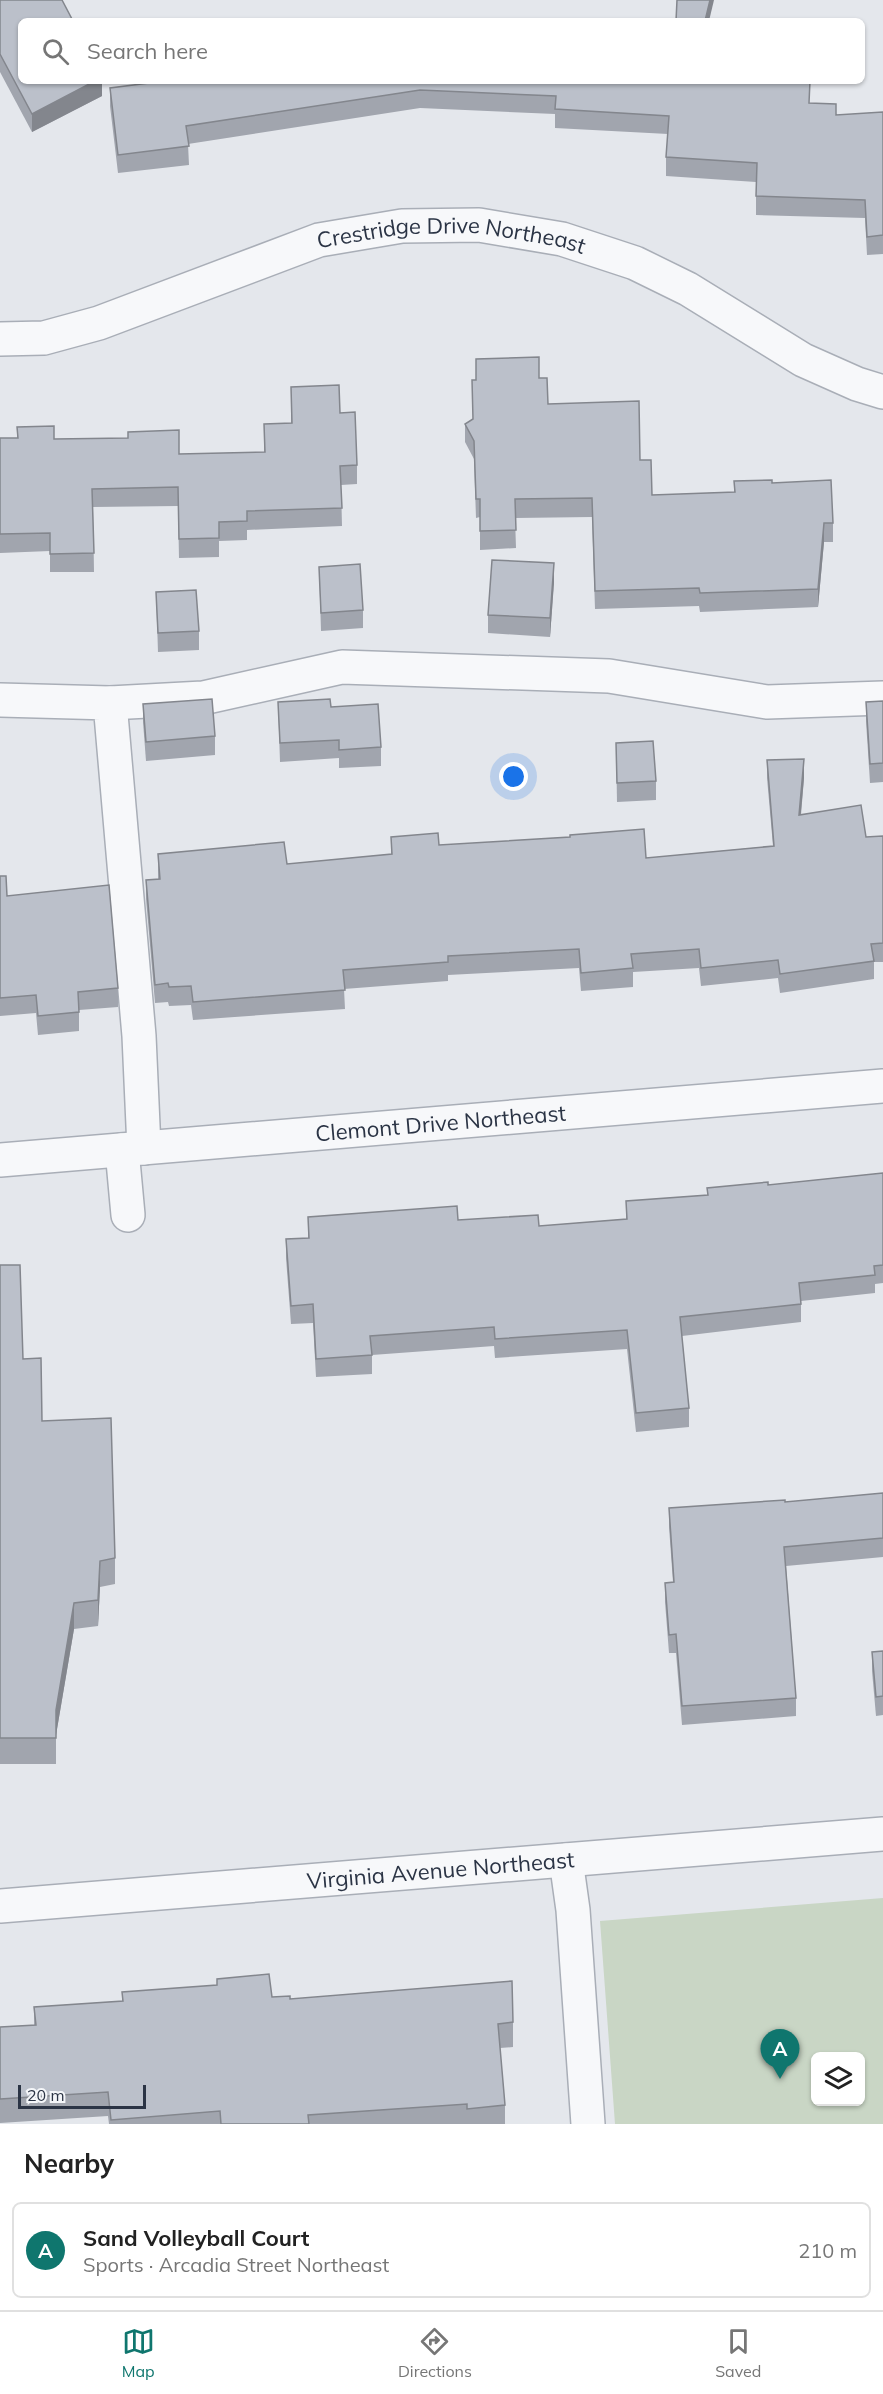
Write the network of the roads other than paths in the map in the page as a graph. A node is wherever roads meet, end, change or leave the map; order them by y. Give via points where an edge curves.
1 (0, 339) edge
2 (883, 392) edge
3 (883, 698) edge
4 (0, 700) edge
5 (110, 703) junction
6 (883, 1086) edge
7 (133, 1149) junction
8 (0, 1160) edge
9 (128, 1215) dead end
10 (883, 1834) edge
11 (566, 1860) junction
12 (0, 1906) edge
13 (588, 2124) edge

1 - 2 street, Crestridge Drive Northeast via 44,338 99,323 319,240 402,226 479,225 562,238 634,263 688,290 804,360
3 - 5 street via 767,702 609,676 342,666 203,698
4 - 5 street
5 - 7 street via 139,1036
6 - 7 street, Clemont Drive Northeast
7 - 8 street, Clemont Drive Northeast
7 - 9 street
10 - 11 street, Virginia Avenue Northeast
11 - 12 street, Virginia Avenue Northeast
11 - 13 street

